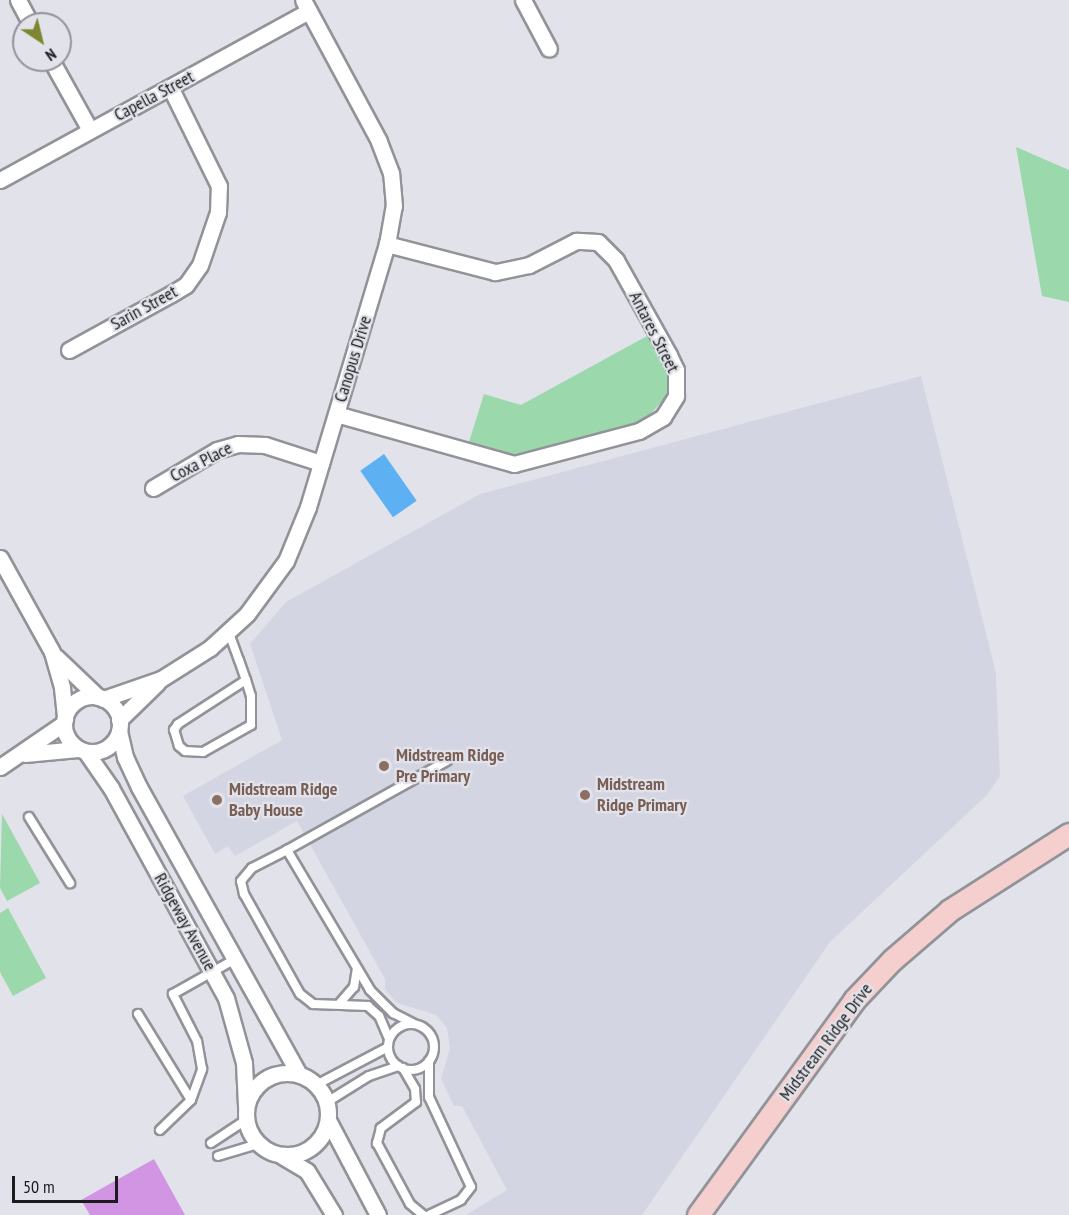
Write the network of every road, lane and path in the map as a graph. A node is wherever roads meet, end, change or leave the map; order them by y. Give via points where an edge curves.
1 (523, 0) edge
2 (306, 5) edge
3 (549, 49) dead end
4 (58, 72) edge
5 (170, 87) junction
6 (90, 130) junction
7 (0, 180) edge
8 (387, 244) junction
9 (69, 350) dead end
10 (336, 414) junction
11 (321, 463) junction
12 (153, 488) dead end
13 (0, 558) edge
14 (229, 633) junction
15 (52, 652) junction
16 (161, 679) junction
17 (246, 680) junction
18 (100, 698) junction
19 (64, 721) junction
20 (119, 725) junction
21 (82, 750) junction
22 (19, 756) junction
23 (447, 761) dead end
24 (0, 767) edge
25 (29, 817) dead end
26 (1069, 834) edge
27 (287, 850) junction
28 (70, 883) dead end
29 (235, 958) junction
30 (357, 967) junction
31 (212, 971) junction
32 (338, 1005) junction
33 (138, 1014) dead end
34 (413, 1023) junction
35 (388, 1043) junction
36 (429, 1061) junction
37 (401, 1067) junction
38 (299, 1074) junction
39 (316, 1085) junction
40 (191, 1100) junction
41 (327, 1102) junction
42 (246, 1113) junction
43 (328, 1120) junction
44 (160, 1130) dead end
45 (211, 1143) dead end
46 (258, 1144) junction
47 (280, 1155) junction
48 (218, 1156) dead end
49 (334, 1215) edge
50 (378, 1215) edge
51 (423, 1215) edge
52 (429, 1215) edge
53 (698, 1215) edge

1 - 3 street
2 - 5 street, Capella Street
2 - 8 street, Canopus Drive via 380,141 391,173 394,206
4 - 6 street
5 - 6 street, Capella Street
5 - 9 street, Sarin Street via 211,163 219,186 218,212 200,265 186,285
6 - 7 street, Capella Street
8 - 10 street, Canopus Drive
8 - 10 street, Antares Street via 495,272 529,265 576,241 598,242 616,260 669,356 676,370 676,396 663,417 639,431 514,464
10 - 11 street, Canopus Drive
11 - 12 street, Coxa Place via 265,445 238,444 217,450
11 - 14 street, Canopus Drive via 286,561 266,592
13 - 15 street
14 - 16 street, Canopus Drive
14 - 17 lane
15 - 18 street
15 - 19 street via 62,688
16 - 18 street, Canopus Drive
16 - 20 street, Canopus Drive
17 - 17 lane via 254,710 251,725 203,752 185,751 179,746 174,730 178,724
18 - 19 street via 73,704
18 - 20 street via 111,704
19 - 21 street via 66,736
19 - 22 street
20 - 21 street via 103,750
20 - 29 street, Ridgeway Avenue via 125,757 139,787
21 - 22 street via 47,749
21 - 31 street, Ridgeway Avenue via 111,788
22 - 24 street
23 - 27 lane
25 - 28 lane
26 - 53 street, Midstream Ridge Drive via 950,910 884,968 854,1000
27 - 30 lane
27 - 32 lane via 243,875 244,894 300,994 313,1004
29 - 31 lane
29 - 38 street, Ridgeway Avenue
30 - 32 lane via 351,994
30 - 34 lane via 383,1005
31 - 40 lane via 173,994 201,1057 202,1069
31 - 42 street, Ridgeway Avenue via 239,1036
32 - 35 lane via 361,1004 374,1010
33 - 40 lane
34 - 35 lane via 394,1030
34 - 36 lane via 421,1025 432,1037 435,1045
35 - 37 lane
35 - 39 lane
36 - 37 lane via 422,1067
36 - 52 lane via 429,1097 471,1187 460,1200
37 - 41 lane via 369,1076
37 - 51 lane via 415,1089 416,1102 381,1128 377,1143 410,1204
38 - 39 street
38 - 42 street via 272,1075 251,1093
39 - 41 street
40 - 44 lane
41 - 43 street
42 - 45 lane
42 - 46 street
43 - 47 street via 316,1144 306,1151
43 - 50 street
46 - 47 street
46 - 48 lane
47 - 49 street via 307,1171

